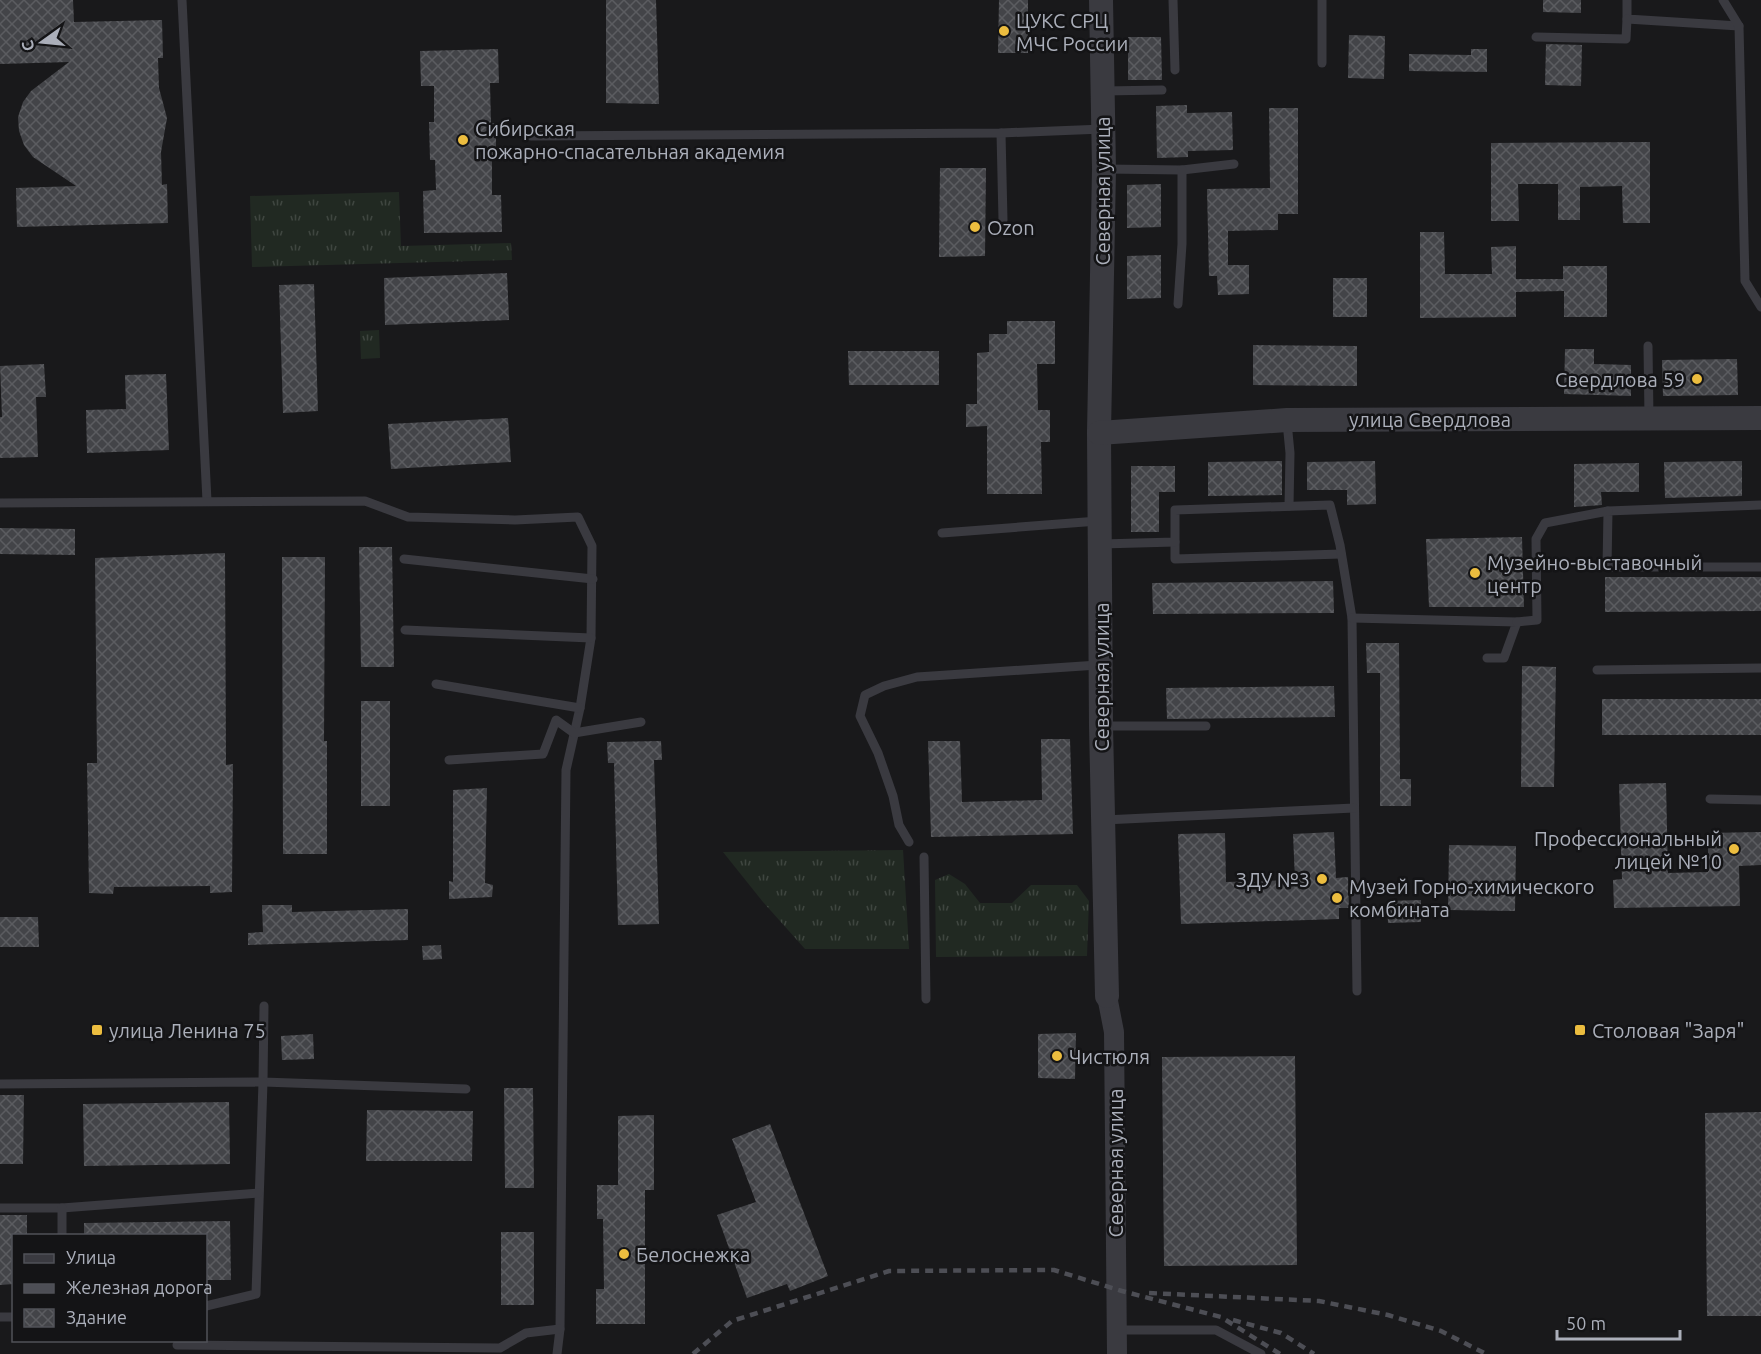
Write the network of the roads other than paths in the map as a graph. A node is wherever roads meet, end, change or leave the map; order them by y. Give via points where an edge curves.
1 (182, 0) edge
2 (1101, 0) edge
3 (1173, 0) edge
4 (1322, 0) edge
5 (1627, 0) edge
6 (1724, 0) edge
7 (1628, 19) junction
8 (1739, 26) junction
9 (1536, 37) dead end
10 (1322, 63) dead end
11 (1174, 70) dead end
12 (1162, 90) dead end
13 (1102, 91) junction
14 (1103, 129) junction
15 (1001, 133) junction
16 (531, 136) dead end
17 (1234, 164) dead end
18 (1104, 169) junction
19 (1182, 170) junction
20 (1003, 220) dead end
21 (1178, 304) dead end
22 (1761, 307) edge
23 (1648, 346) dead end
24 (1649, 418) junction
25 (1761, 418) edge
26 (1287, 420) junction
27 (1100, 433) junction
28 (207, 501) junction
29 (0, 503) edge
30 (1761, 505) edge
31 (1289, 506) junction
32 (1608, 511) junction
33 (1101, 532) junction
34 (942, 533) dead end
35 (1175, 542) junction
36 (1341, 554) junction
37 (404, 559) dead end
38 (1761, 567) edge
39 (593, 579) junction
40 (1352, 618) junction
41 (1516, 622) junction
42 (405, 630) dead end
43 (591, 638) junction
44 (1487, 658) dead end
45 (1101, 665) junction
46 (1761, 668) edge
47 (1597, 670) dead end
48 (436, 684) dead end
49 (580, 708) junction
50 (641, 722) dead end
51 (1101, 726) junction
52 (1206, 726) dead end
53 (574, 733) junction
54 (449, 760) dead end
55 (1710, 800) dead end
56 (1761, 800) edge
57 (1354, 808) junction
58 (1102, 820) junction
59 (909, 842) dead end
60 (924, 857) dead end
61 (1357, 991) dead end
62 (1107, 996) joint
63 (926, 999) dead end
64 (264, 1006) dead end
65 (263, 1082) junction
66 (0, 1084) edge
67 (466, 1089) dead end
68 (258, 1193) junction
69 (0, 1208) edge
70 (62, 1208) junction
71 (62, 1234) edge
72 (207, 1306) edge
73 (560, 1329) junction
74 (1116, 1330) junction
75 (177, 1345) dead end
76 (557, 1354) edge
77 (1117, 1354) edge
78 (1261, 1354) edge

1 - 28 lane
2 - 13 street, Северная улица
3 - 11 lane
4 - 10 lane
5 - 7 lane
6 - 8 lane
7 - 8 lane
7 - 9 lane via 1626,39
8 - 22 lane via 1745,281
12 - 13 lane
13 - 14 street, Северная улица
14 - 15 lane
14 - 18 street, Северная улица
15 - 16 lane
15 - 20 lane
17 - 19 lane
18 - 19 lane
18 - 27 street, Северная улица
19 - 21 lane
23 - 24 lane
24 - 25 street, улица Свердлова
24 - 26 street, улица Свердлова
26 - 27 street, улица Свердлова
26 - 31 lane
27 - 33 street, Северная улица
28 - 29 lane
28 - 39 lane via 365,501 408,517 578,517 592,546
30 - 32 lane
31 - 35 lane via 1174,510
31 - 36 lane via 1330,505
32 - 38 lane via 1607,567
32 - 41 lane via 1545,523 1536,539 1537,620
33 - 34 lane
33 - 35 lane
33 - 45 street, Северная улица
35 - 36 lane via 1175,559
36 - 40 lane
37 - 39 lane
39 - 43 lane
40 - 41 lane
40 - 57 lane
41 - 44 lane via 1504,658
42 - 43 lane
43 - 49 lane
45 - 51 street, Северная улица
45 - 59 lane via 917,677 865,695 860,716 878,753 899,825
46 - 47 lane
48 - 49 lane
49 - 53 lane
50 - 53 lane
51 - 52 lane
51 - 58 street, Северная улица
53 - 54 lane via 556,720 543,754
53 - 73 lane via 566,770
55 - 56 lane
57 - 58 lane
57 - 61 lane
58 - 62 street, Северная улица
60 - 63 lane
62 - 74 street, Северная улица via 1114,1032
64 - 65 lane
65 - 66 lane
65 - 67 lane
65 - 68 lane
68 - 70 lane
68 - 72 lane via 256,1294
69 - 70 lane
70 - 71 lane
73 - 75 lane via 526,1333 500,1348
73 - 76 lane
74 - 77 street, Северная улица
74 - 78 lane via 1216,1330

